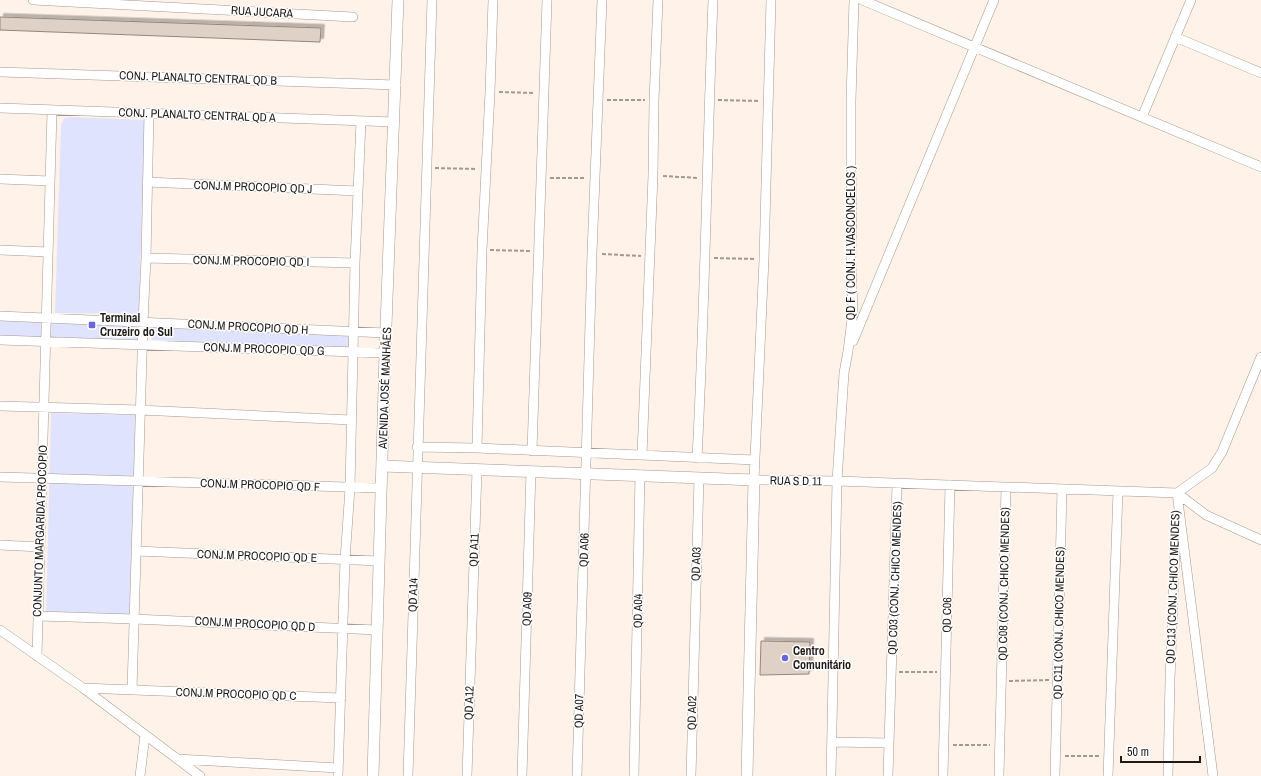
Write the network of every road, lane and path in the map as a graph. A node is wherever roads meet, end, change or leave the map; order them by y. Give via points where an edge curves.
1 (34, 0) edge
2 (398, 0) edge
3 (432, 0) edge
4 (493, 0) edge
5 (547, 0) edge
6 (602, 0) edge
7 (658, 0) edge
8 (713, 0) edge
9 (771, 0) edge
10 (854, 0) edge
11 (862, 0) edge
12 (994, 0) edge
13 (1191, 0) edge
14 (51, 1) edge
15 (353, 17) dead end
16 (1175, 37) junction
17 (975, 48) junction
18 (0, 72) edge
19 (1261, 73) edge
20 (396, 85) junction
21 (490, 92) junction
22 (544, 94) junction
23 (598, 99) junction
24 (709, 99) junction
25 (654, 101) junction
26 (767, 101) junction
27 (0, 108) edge
28 (52, 111) junction
29 (149, 113) junction
30 (1142, 117) junction
31 (361, 121) junction
32 (394, 122) junction
33 (1261, 167) edge
34 (427, 168) junction
35 (486, 169) junction
36 (653, 175) junction
37 (541, 178) junction
38 (595, 178) junction
39 (708, 178) junction
40 (0, 179) edge
41 (50, 181) junction
42 (147, 182) junction
43 (358, 191) junction
44 (0, 250) edge
45 (482, 250) junction
46 (539, 251) junction
47 (48, 252) junction
48 (592, 253) junction
49 (649, 257) junction
50 (146, 258) junction
51 (705, 258) junction
52 (764, 259) junction
53 (355, 263) junction
54 (0, 316) edge
55 (46, 318) junction
56 (143, 322) junction
57 (354, 332) junction
58 (386, 333) junction
59 (0, 340) edge
60 (45, 342) junction
61 (142, 345) junction
62 (848, 351) junction
63 (353, 352) junction
64 (386, 353) junction
65 (1261, 357) edge
66 (0, 406) edge
67 (44, 407) junction
68 (140, 410) junction
69 (351, 420) junction
70 (417, 447) junction
71 (477, 448) junction
72 (532, 451) junction
73 (587, 453) junction
74 (642, 455) junction
75 (697, 458) junction
76 (755, 460) junction
77 (382, 466) junction
78 (417, 467) junction
79 (477, 470) junction
80 (531, 471) junction
81 (586, 473) junction
82 (640, 475) junction
83 (0, 476) edge
84 (42, 478) junction
85 (699, 478) junction
86 (138, 480) junction
87 (754, 480) junction
88 (837, 481) junction
89 (898, 484) junction
90 (950, 485) junction
91 (350, 488) junction
92 (381, 488) junction
93 (1006, 488) junction
94 (1062, 489) junction
95 (1118, 491) junction
96 (1177, 493) junction
97 (1261, 540) edge
98 (0, 545) edge
99 (40, 547) junction
100 (136, 551) junction
101 (345, 560) junction
102 (379, 561) junction
103 (38, 616) junction
104 (134, 619) junction
105 (343, 628) junction
106 (0, 630) edge
107 (377, 630) junction
108 (471, 630) joint
109 (581, 647) joint
110 (694, 649) joint
111 (37, 656) junction
112 (892, 672) junction
113 (946, 672) junction
114 (1057, 680) junction
115 (1002, 681) junction
116 (83, 688) junction
117 (132, 690) junction
118 (340, 698) junction
119 (145, 735) junction
120 (832, 742) junction
121 (889, 743) junction
122 (944, 745) junction
123 (1000, 745) junction
124 (1056, 756) junction
125 (1109, 756) junction
126 (178, 759) junction
127 (338, 772) edge
128 (196, 774) edge
129 (140, 776) edge
130 (373, 776) edge
131 (408, 776) edge
132 (467, 776) edge
133 (522, 776) edge
134 (578, 776) edge
135 (634, 776) edge
136 (691, 776) edge
137 (746, 776) edge
138 (831, 776) edge
139 (888, 776) edge
140 (943, 776) edge
141 (999, 776) edge
142 (1055, 776) edge
143 (1108, 776) edge
144 (1168, 776) edge
145 (1213, 776) edge

1 - 14 street, RUA JUCARA
2 - 20 street, AVENIDA JOSÉ MANHÃES
3 - 34 street, QD A14
4 - 21 street
5 - 22 street
6 - 23 street, QD A06
7 - 25 street
8 - 24 street
9 - 26 street
10 - 62 street, QD F ( CONJ. H.VASCONCELOS ) via 851,100 853,311
11 - 17 street
12 - 17 street
13 - 16 street
14 - 15 street, RUA JUCARA
16 - 19 street
16 - 30 street
17 - 30 street
17 - 62 street
18 - 20 street, CONJ. PLANALTO CENTRAL QD B
20 - 32 street, AVENIDA JOSÉ MANHÃES
21 - 22 path
21 - 35 street
22 - 37 street
23 - 25 path
23 - 38 street, QD A06
24 - 26 path
24 - 39 street
25 - 36 street
26 - 52 street
27 - 28 street, CONJ. PLANALTO CENTRAL QD A
28 - 29 street, CONJ. PLANALTO CENTRAL QD A
28 - 41 street, CONJUNTO MARGARIDA PROCOPIO
29 - 31 street, CONJ. PLANALTO CENTRAL QD A
29 - 42 street
30 - 33 street
31 - 32 street, CONJ. PLANALTO CENTRAL QD A
31 - 43 street
32 - 58 street, AVENIDA JOSÉ MANHÃES
34 - 35 path
34 - 70 street, QD A14
35 - 45 street
36 - 39 path
36 - 49 street
37 - 38 path
37 - 46 street
38 - 48 street, QD A06
39 - 51 street
40 - 41 street
41 - 47 street, CONJUNTO MARGARIDA PROCOPIO
42 - 43 street, CONJ.M PROCOPIO QD J
42 - 50 street
43 - 53 street
44 - 47 street
45 - 46 path
45 - 71 street
46 - 72 street
47 - 55 street, CONJUNTO MARGARIDA PROCOPIO
48 - 49 path
48 - 73 street, QD A06
49 - 74 street
50 - 53 street, CONJ.M PROCOPIO QD I
50 - 56 street
51 - 52 path
51 - 75 street
52 - 76 street
53 - 57 street
54 - 55 street, CONJ.M PROCOPIO QD H
55 - 56 street, CONJ.M PROCOPIO QD H
55 - 60 street, CONJUNTO MARGARIDA PROCOPIO
56 - 57 street, CONJ.M PROCOPIO QD H
56 - 61 street
57 - 58 street, CONJ.M PROCOPIO QD H
57 - 63 street
58 - 64 street, AVENIDA JOSÉ MANHÃES
59 - 60 street, CONJ.M PROCOPIO QD G
60 - 61 street, CONJ.M PROCOPIO QD G
60 - 67 street, CONJUNTO MARGARIDA PROCOPIO
61 - 63 street, CONJ.M PROCOPIO QD G
61 - 68 street
62 - 88 street, QD F ( CONJ. H.VASCONCELOS ) via 844,373
63 - 64 street, CONJ.M PROCOPIO QD G
63 - 69 street
64 - 77 street, AVENIDA JOSÉ MANHÃES
65 - 96 street via 1222,452 1212,468
66 - 67 street
67 - 68 street
67 - 84 street, CONJUNTO MARGARIDA PROCOPIO
68 - 69 street
68 - 86 street
69 - 91 street
70 - 71 street
70 - 78 street, QD A14
71 - 72 street
72 - 73 street
73 - 74 street
73 - 81 street, QD A06
74 - 75 street
75 - 76 street
76 - 87 street
77 - 78 street
77 - 92 street, AVENIDA JOSÉ MANHÃES
78 - 79 street
78 - 131 street, QD A14
79 - 80 street
79 - 108 street, QD A11
80 - 81 street
80 - 133 street, QD A09
81 - 82 street
81 - 109 street, QD A06
82 - 85 street
82 - 135 street, QD A04
83 - 84 street, CONJ.M PROCOPIO QD F
84 - 86 street, CONJ.M PROCOPIO QD F
84 - 99 street, CONJUNTO MARGARIDA PROCOPIO
85 - 87 street
85 - 110 street, QD A03
86 - 91 street, CONJ.M PROCOPIO QD F
86 - 100 street
87 - 88 street, RUA S D 11
87 - 137 street
88 - 89 street, RUA S D 11
88 - 120 street, QD F ( CONJ. H.VASCONCELOS )
89 - 90 street, RUA S D 11
89 - 112 street, QD C03 (CONJ. CHICO MENDES)
90 - 93 street, RUA S D 11
90 - 113 street, QD C06
91 - 92 street, CONJ.M PROCOPIO QD F
91 - 101 street
92 - 102 street, AVENIDA JOSÉ MANHÃES
93 - 94 street, RUA S D 11
93 - 115 street, QD C08 (CONJ. CHICO MENDES)
94 - 95 street, RUA S D 11
94 - 114 street, QD C11 (CONJ. CHICO MENDES)
95 - 96 street, RUA S D 11
95 - 125 street
96 - 97 street via 1206,515
96 - 144 street, QD C13 (CONJ. CHICO MENDES)
96 - 145 street
98 - 99 street
99 - 103 street, CONJUNTO MARGARIDA PROCOPIO
100 - 101 street, CONJ.M PROCOPIO QD E
100 - 104 street
101 - 102 street, CONJ.M PROCOPIO QD E
101 - 105 street
102 - 107 street, AVENIDA JOSÉ MANHÃES
103 - 104 street, CONJ.M PROCOPIO QD D
103 - 111 street, CONJUNTO MARGARIDA PROCOPIO
104 - 105 street, CONJ.M PROCOPIO QD D
104 - 117 street
105 - 107 street, CONJ.M PROCOPIO QD D
105 - 118 street
106 - 111 street
107 - 130 street, AVENIDA JOSÉ MANHÃES
108 - 132 street, QD A12
109 - 134 street, QD A07
110 - 136 street, QD A02
111 - 116 street
112 - 113 path
112 - 121 street, QD C03 (CONJ. CHICO MENDES)
113 - 122 street, QD C06
114 - 115 path
114 - 124 street, QD C11 (CONJ. CHICO MENDES)
115 - 123 street, QD C08 (CONJ. CHICO MENDES)
116 - 117 street, CONJ.M PROCOPIO QD C
116 - 119 street
117 - 118 street, CONJ.M PROCOPIO QD C
118 - 127 street
119 - 126 street
119 - 129 street
120 - 121 street
120 - 138 street, QD F ( CONJ. H.VASCONCELOS )
121 - 139 street, QD C03 (CONJ. CHICO MENDES)
122 - 123 path
122 - 140 street, QD C06
123 - 141 street, QD C08 (CONJ. CHICO MENDES)
124 - 125 path
124 - 142 street, QD C11 (CONJ. CHICO MENDES)
125 - 143 street
126 - 127 street
126 - 128 street

